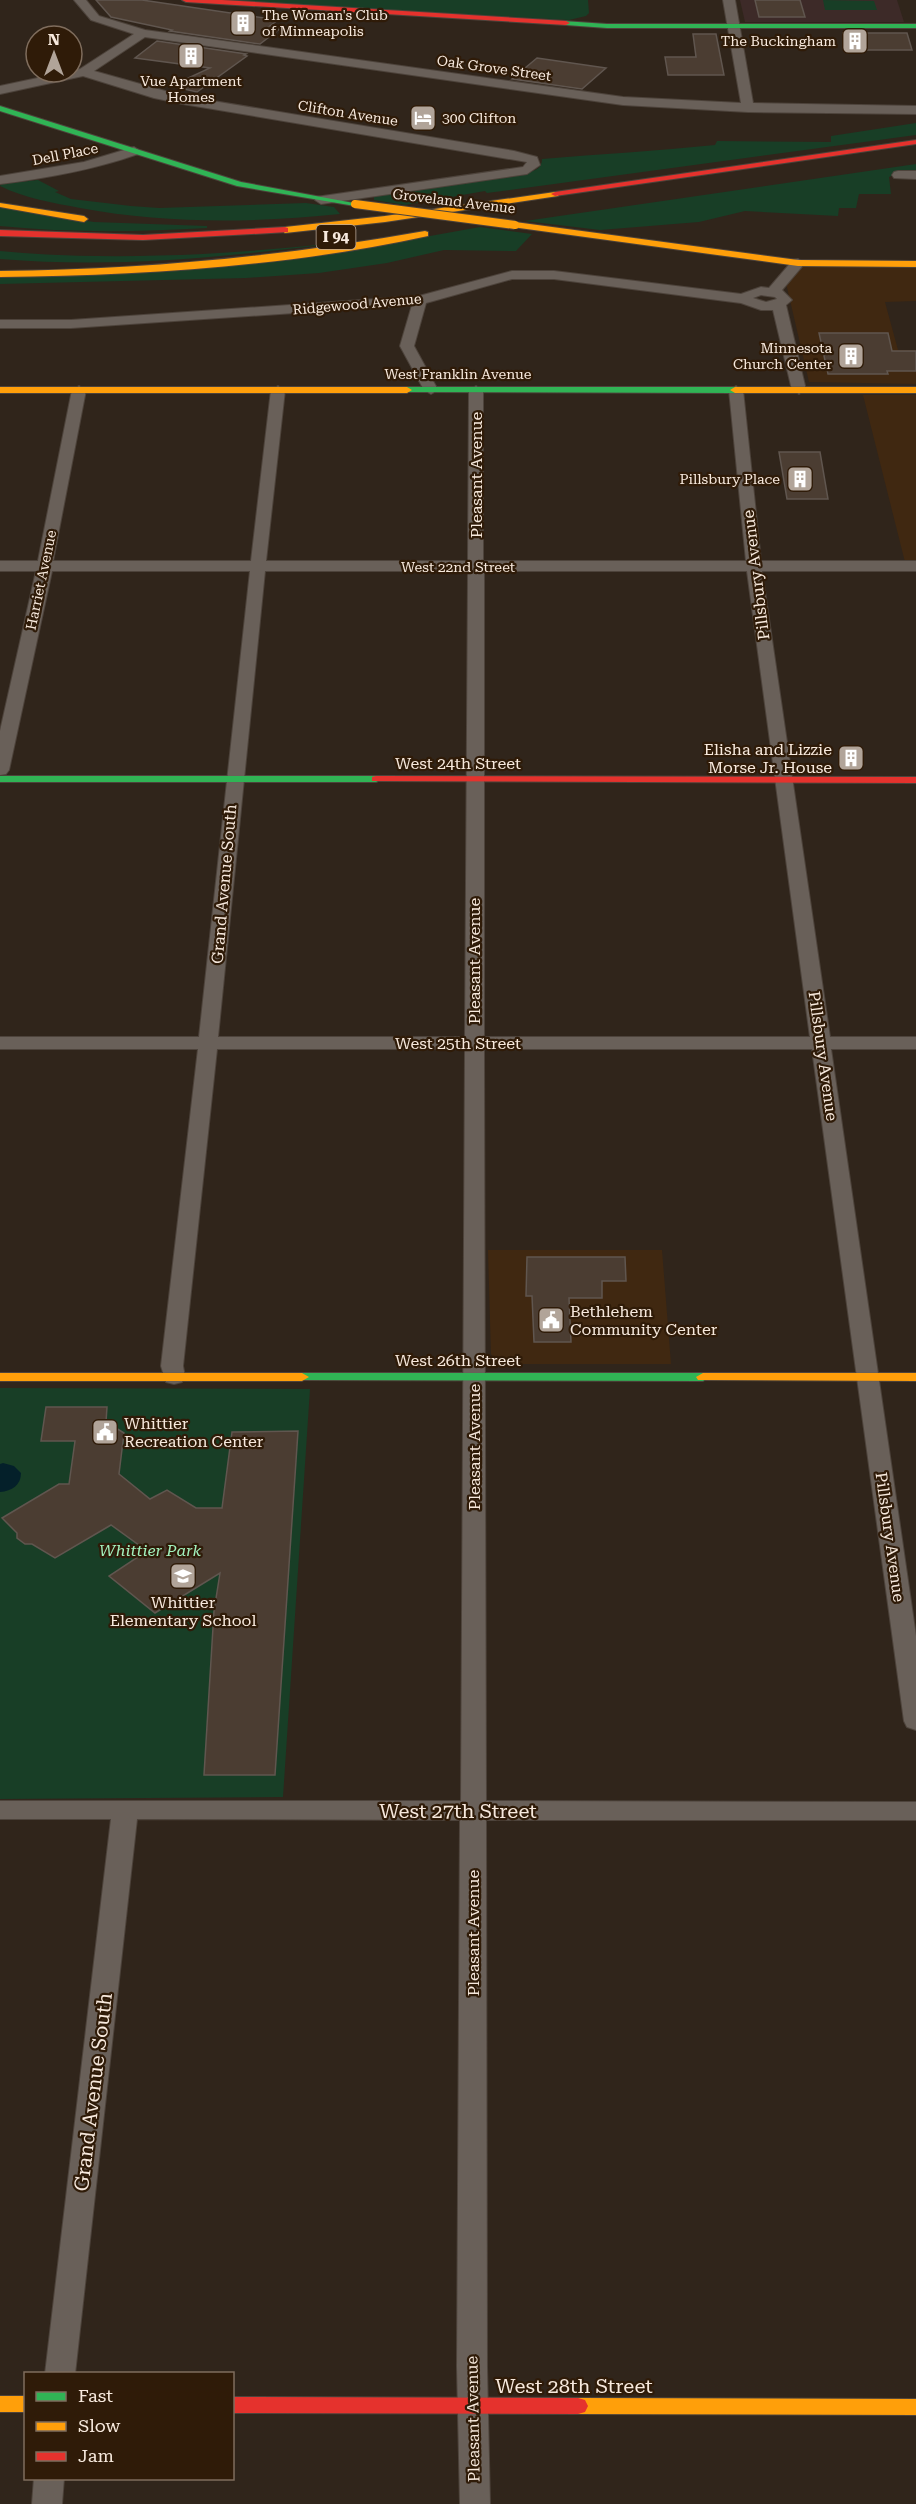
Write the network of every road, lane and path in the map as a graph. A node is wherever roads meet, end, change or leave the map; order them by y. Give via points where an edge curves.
1 (80, 0) edge
2 (186, 0) edge
3 (729, 0) edge
4 (604, 10) dead end
5 (607, 26) junction
6 (734, 26) junction
7 (916, 26) edge
8 (143, 33) junction
9 (84, 72) joint
10 (28, 84) edge
11 (0, 90) edge
12 (0, 108) edge
13 (748, 108) junction
14 (916, 110) edge
15 (916, 141) edge
16 (134, 151) junction
17 (898, 175) dead end
18 (916, 175) edge
19 (0, 180) edge
20 (645, 180) junction
21 (0, 191) edge
22 (357, 199) junction
23 (587, 204) dead end
24 (0, 205) edge
25 (537, 213) dead end
26 (166, 222) dead end
27 (138, 223) dead end
28 (227, 224) junction
29 (0, 233) edge
30 (0, 246) edge
31 (294, 256) junction
32 (0, 263) edge
33 (798, 263) junction
34 (916, 264) edge
35 (0, 274) edge
36 (776, 298) junction
37 (420, 300) junction
38 (0, 324) edge
39 (0, 390) edge
40 (79, 390) junction
41 (278, 390) junction
42 (431, 390) junction
43 (476, 390) junction
44 (736, 390) junction
45 (798, 390) junction
46 (916, 390) edge
47 (0, 566) edge
48 (44, 566) junction
49 (259, 566) junction
50 (916, 566) edge
51 (477, 567) junction
52 (754, 567) junction
53 (0, 770) edge
54 (234, 778) junction
55 (0, 779) edge
56 (475, 779) junction
57 (784, 780) junction
58 (916, 780) edge
59 (210, 1042) junction
60 (0, 1043) edge
61 (821, 1043) junction
62 (916, 1043) edge
63 (474, 1044) junction
64 (173, 1371) junction
65 (474, 1376) junction
66 (0, 1377) edge
67 (867, 1377) junction
68 (916, 1377) edge
69 (916, 1721) edge
70 (0, 1810) edge
71 (125, 1810) junction
72 (472, 1811) junction
73 (916, 1811) edge
74 (60, 2372) edge
75 (0, 2404) edge
76 (24, 2404) edge
77 (234, 2405) edge
78 (473, 2406) junction
79 (916, 2407) edge
80 (49, 2480) edge
81 (47, 2504) edge
82 (475, 2504) edge

1 - 8 street, Oak Grove Street via 95,18
2 - 5 main road
3 - 6 street
4 - 5 main road
5 - 6 main road
6 - 7 main road
6 - 13 street
8 - 9 street
8 - 13 street, Oak Grove Street via 623,101
9 - 22 street, Clifton Avenue via 183,100 533,160 534,165 527,170
10 - 11 street
12 - 16 main road, Groveland Avenue
13 - 14 street, Oak Grove Street
15 - 20 main road, I 94
16 - 19 street, Dell Place via 68,171
16 - 22 main road, Groveland Avenue via 240,184 321,200
17 - 18 street
20 - 28 main road via 334,218
20 - 29 main road, I 94 via 385,219 253,233 124,238
21 - 24 main road via 97,217
22 - 33 main road, Groveland Avenue, bridge via 515,225
23 - 30 main road, I 94 via 381,232 230,246 119,251
25 - 31 main road
26 - 28 main road
27 - 28 main road
31 - 32 main road via 182,265 87,267
31 - 35 main road via 127,272
33 - 34 main road, Groveland Avenue
33 - 36 street
36 - 37 street, Ridgewood Avenue via 750,293 745,299 554,275 512,275
36 - 45 street
37 - 38 street, Ridgewood Avenue via 71,324
37 - 42 street via 407,345
39 - 40 main road, West Franklin Avenue
40 - 41 main road, West Franklin Avenue
40 - 48 street, Harriet Avenue
41 - 42 main road, West Franklin Avenue
41 - 49 street, Grand Avenue South
42 - 43 main road, West Franklin Avenue
43 - 44 main road, West Franklin Avenue
43 - 51 street, Pleasant Avenue
44 - 45 main road, West Franklin Avenue
44 - 52 street, Pillsbury Avenue
45 - 46 main road, West Franklin Avenue
47 - 48 street, West 22nd Street
48 - 49 street, West 22nd Street
48 - 53 street, Harriet Avenue
49 - 51 street, West 22nd Street
49 - 54 street, Grand Avenue South
50 - 52 street, West 22nd Street
51 - 52 street, West 22nd Street
51 - 56 street, Pleasant Avenue
52 - 57 street, Pillsbury Avenue
54 - 55 main road, West 24th Street
54 - 56 main road, West 24th Street
54 - 59 street, Grand Avenue South
56 - 57 main road, West 24th Street
56 - 63 street, Pleasant Avenue
57 - 58 main road, West 24th Street
57 - 61 street, Pillsbury Avenue
59 - 60 street, West 25th Street
59 - 63 street, West 25th Street
59 - 64 street, Grand Avenue South
61 - 62 street, West 25th Street
61 - 63 street, West 25th Street
61 - 67 street, Pillsbury Avenue
63 - 65 street, Pleasant Avenue
64 - 65 main road, West 26th Street
64 - 66 main road, West 26th Street
65 - 67 main road, West 26th Street
65 - 72 street, Pleasant Avenue
67 - 68 main road, West 26th Street
67 - 69 street, Pillsbury Avenue
70 - 71 street, West 27th Street
71 - 72 street, West 27th Street
71 - 74 street, Grand Avenue South
72 - 73 street, West 27th Street
72 - 78 street, Pleasant Avenue
75 - 76 main road
77 - 78 main road, West 28th Street
78 - 79 main road, West 28th Street
78 - 82 street, Pleasant Avenue
80 - 81 street

